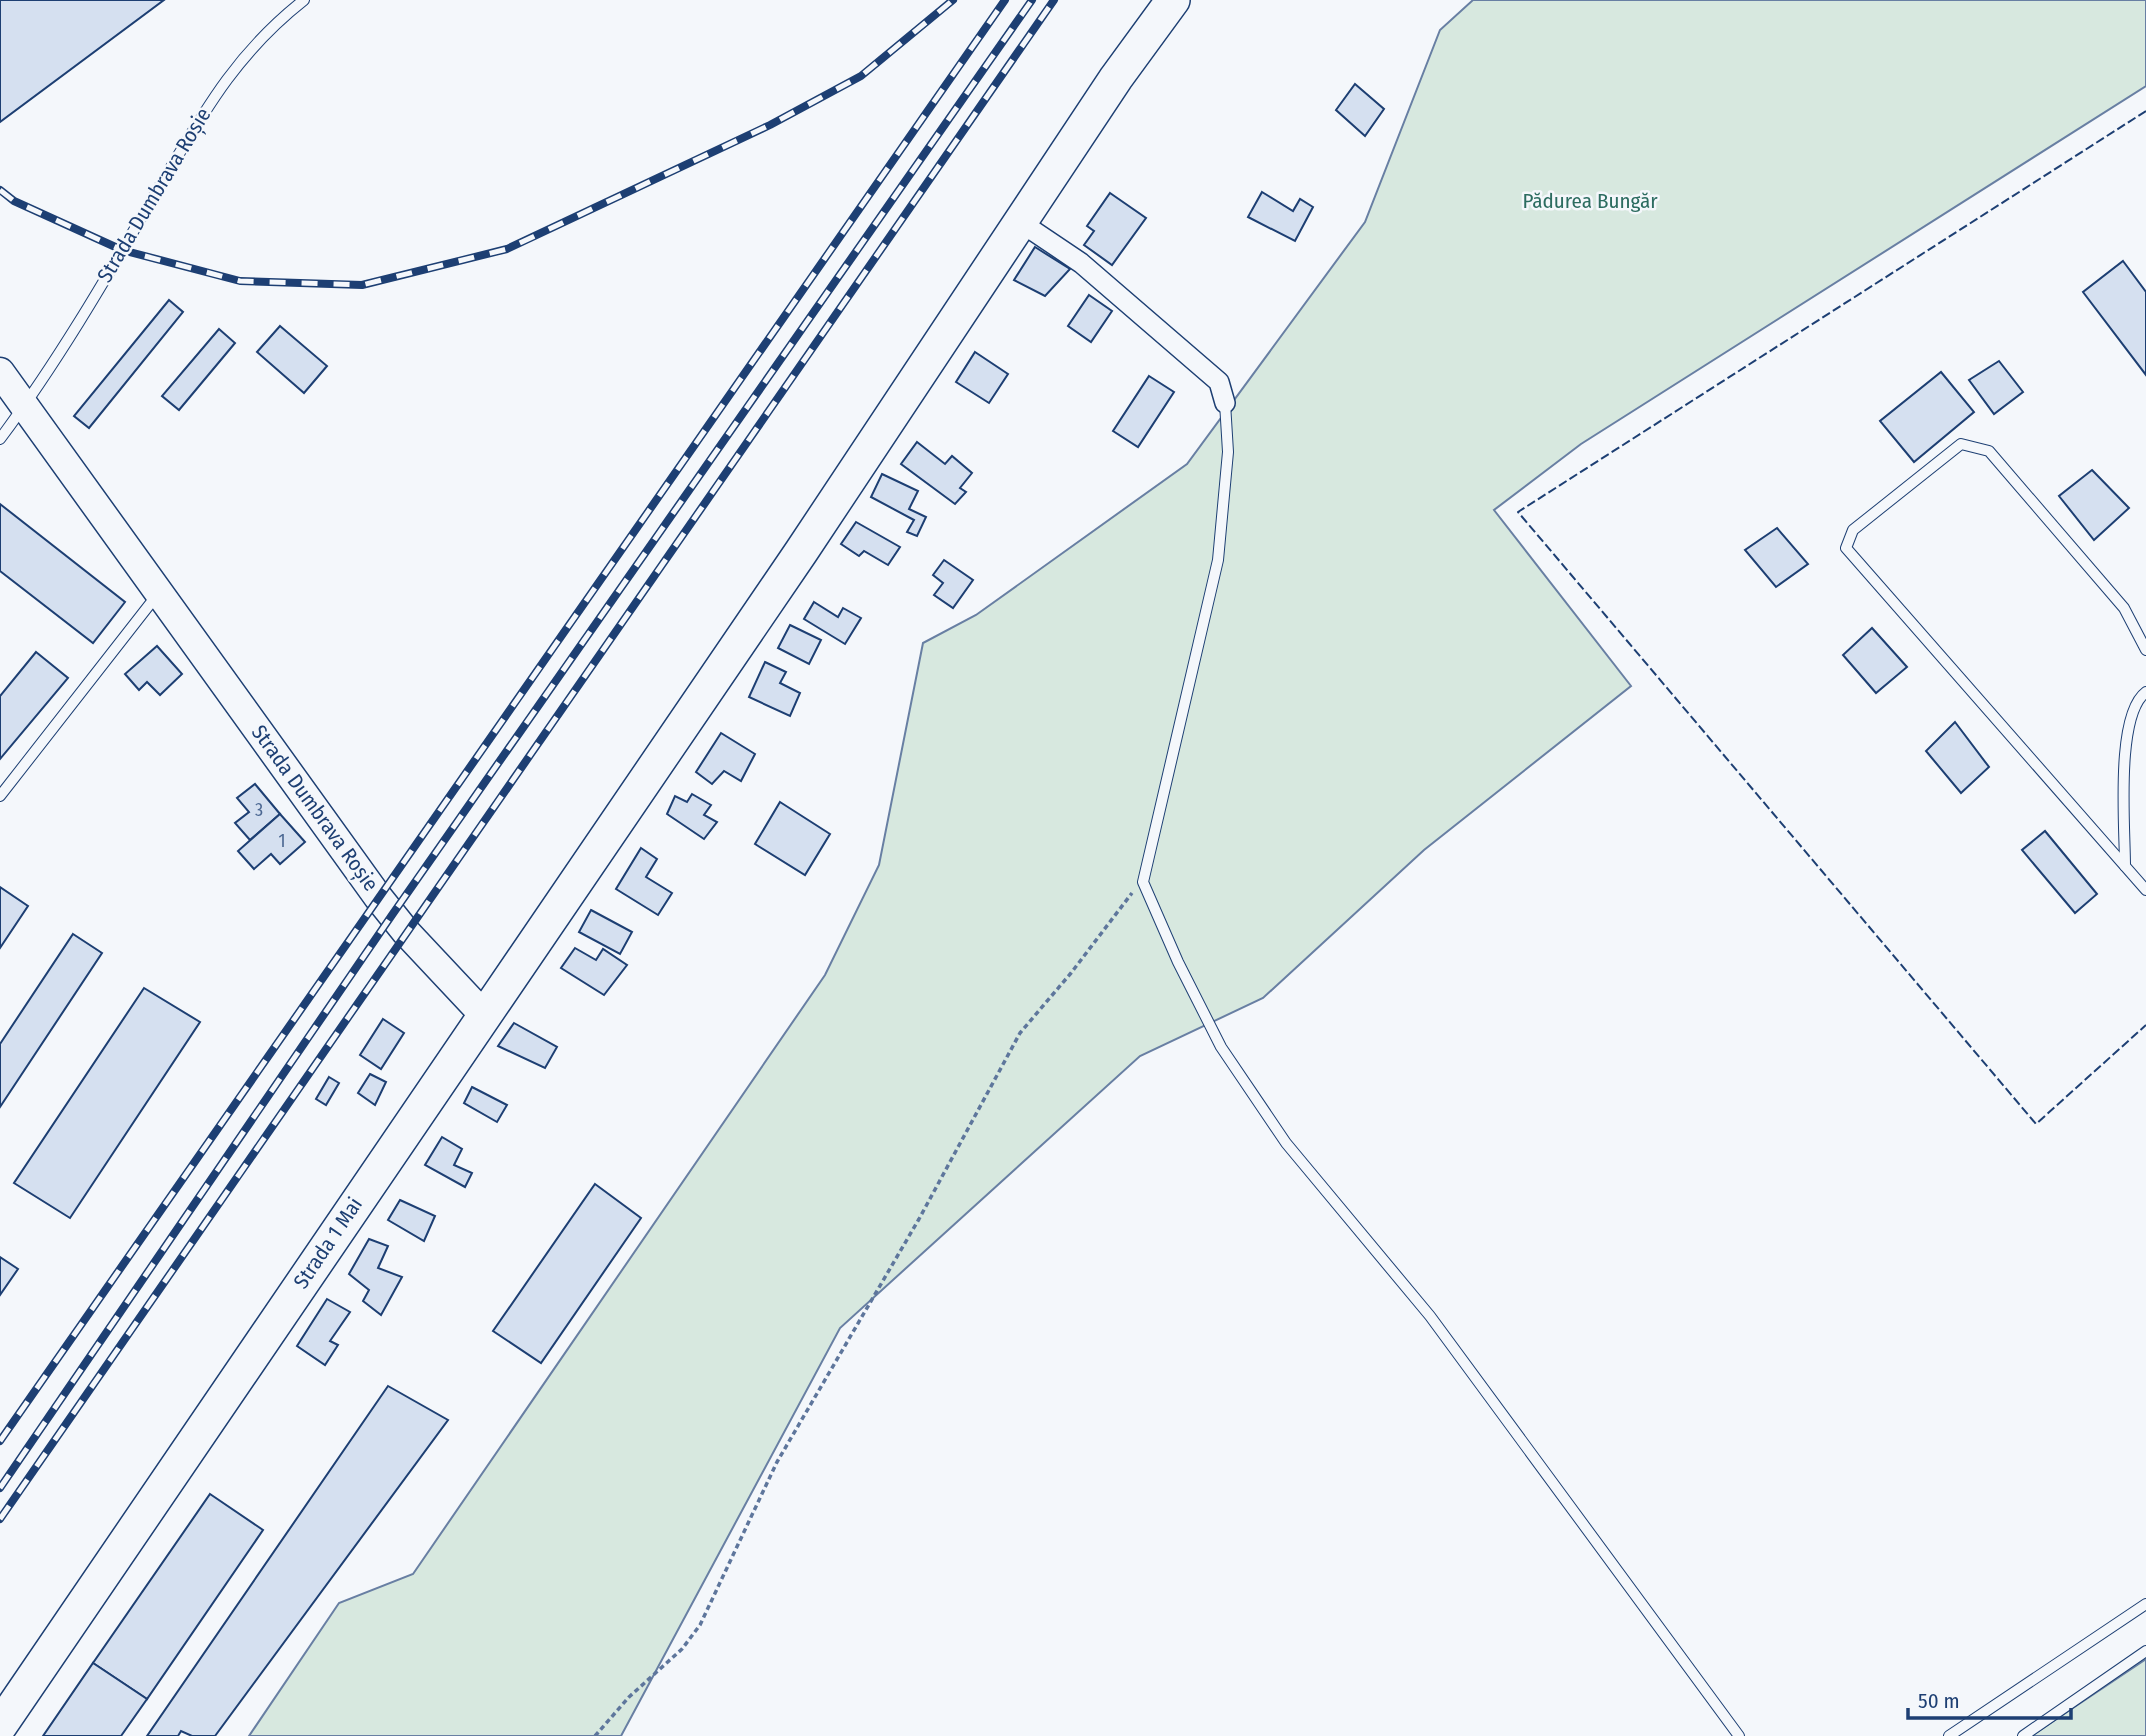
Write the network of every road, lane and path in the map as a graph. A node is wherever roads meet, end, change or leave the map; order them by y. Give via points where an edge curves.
1 (304, 0) edge
2 (1173, 0) edge
3 (1020, 222) junction
4 (0, 372) edge
5 (1225, 403) joint
6 (25, 406) junction
7 (0, 439) edge
8 (159, 592) junction
9 (2146, 650) edge
10 (2146, 692) edge
11 (0, 796) edge
12 (2125, 866) junction
13 (1143, 882) junction
14 (2146, 890) edge
15 (483, 1014) junction
16 (2146, 1604) edge
17 (2146, 1651) edge
18 (0, 1726) edge
19 (595, 1736) edge
20 (1739, 1736) edge
21 (1950, 1736) edge
22 (2023, 1736) edge

1 - 6 lane, Strada Dumbrava Roșie via 256,41 221,83
2 - 3 highway, Strada 1 Mai
3 - 5 street via 1081,263 1219,382
3 - 15 highway, Strada 1 Mai
4 - 6 main road, Strada Dumbrava Roșie
5 - 13 lane via 1228,452 1218,560
6 - 7 lane, Strada Dumbrava Roșie
6 - 8 main road, Strada Dumbrava Roșie
8 - 11 lane
8 - 15 main road, Strada Dumbrava Roșie via 385,906
9 - 12 lane via 2124,608 1989,451 1961,444 1853,530 1846,548
10 - 12 lane via 2137,699 2127,735
12 - 14 lane
13 - 19 path via 1020,1033 919,1219 777,1462 700,1625
13 - 20 lane via 1221,1046 1286,1143 1430,1316
15 - 18 highway, Strada 1 Mai
16 - 21 lane
17 - 22 lane

